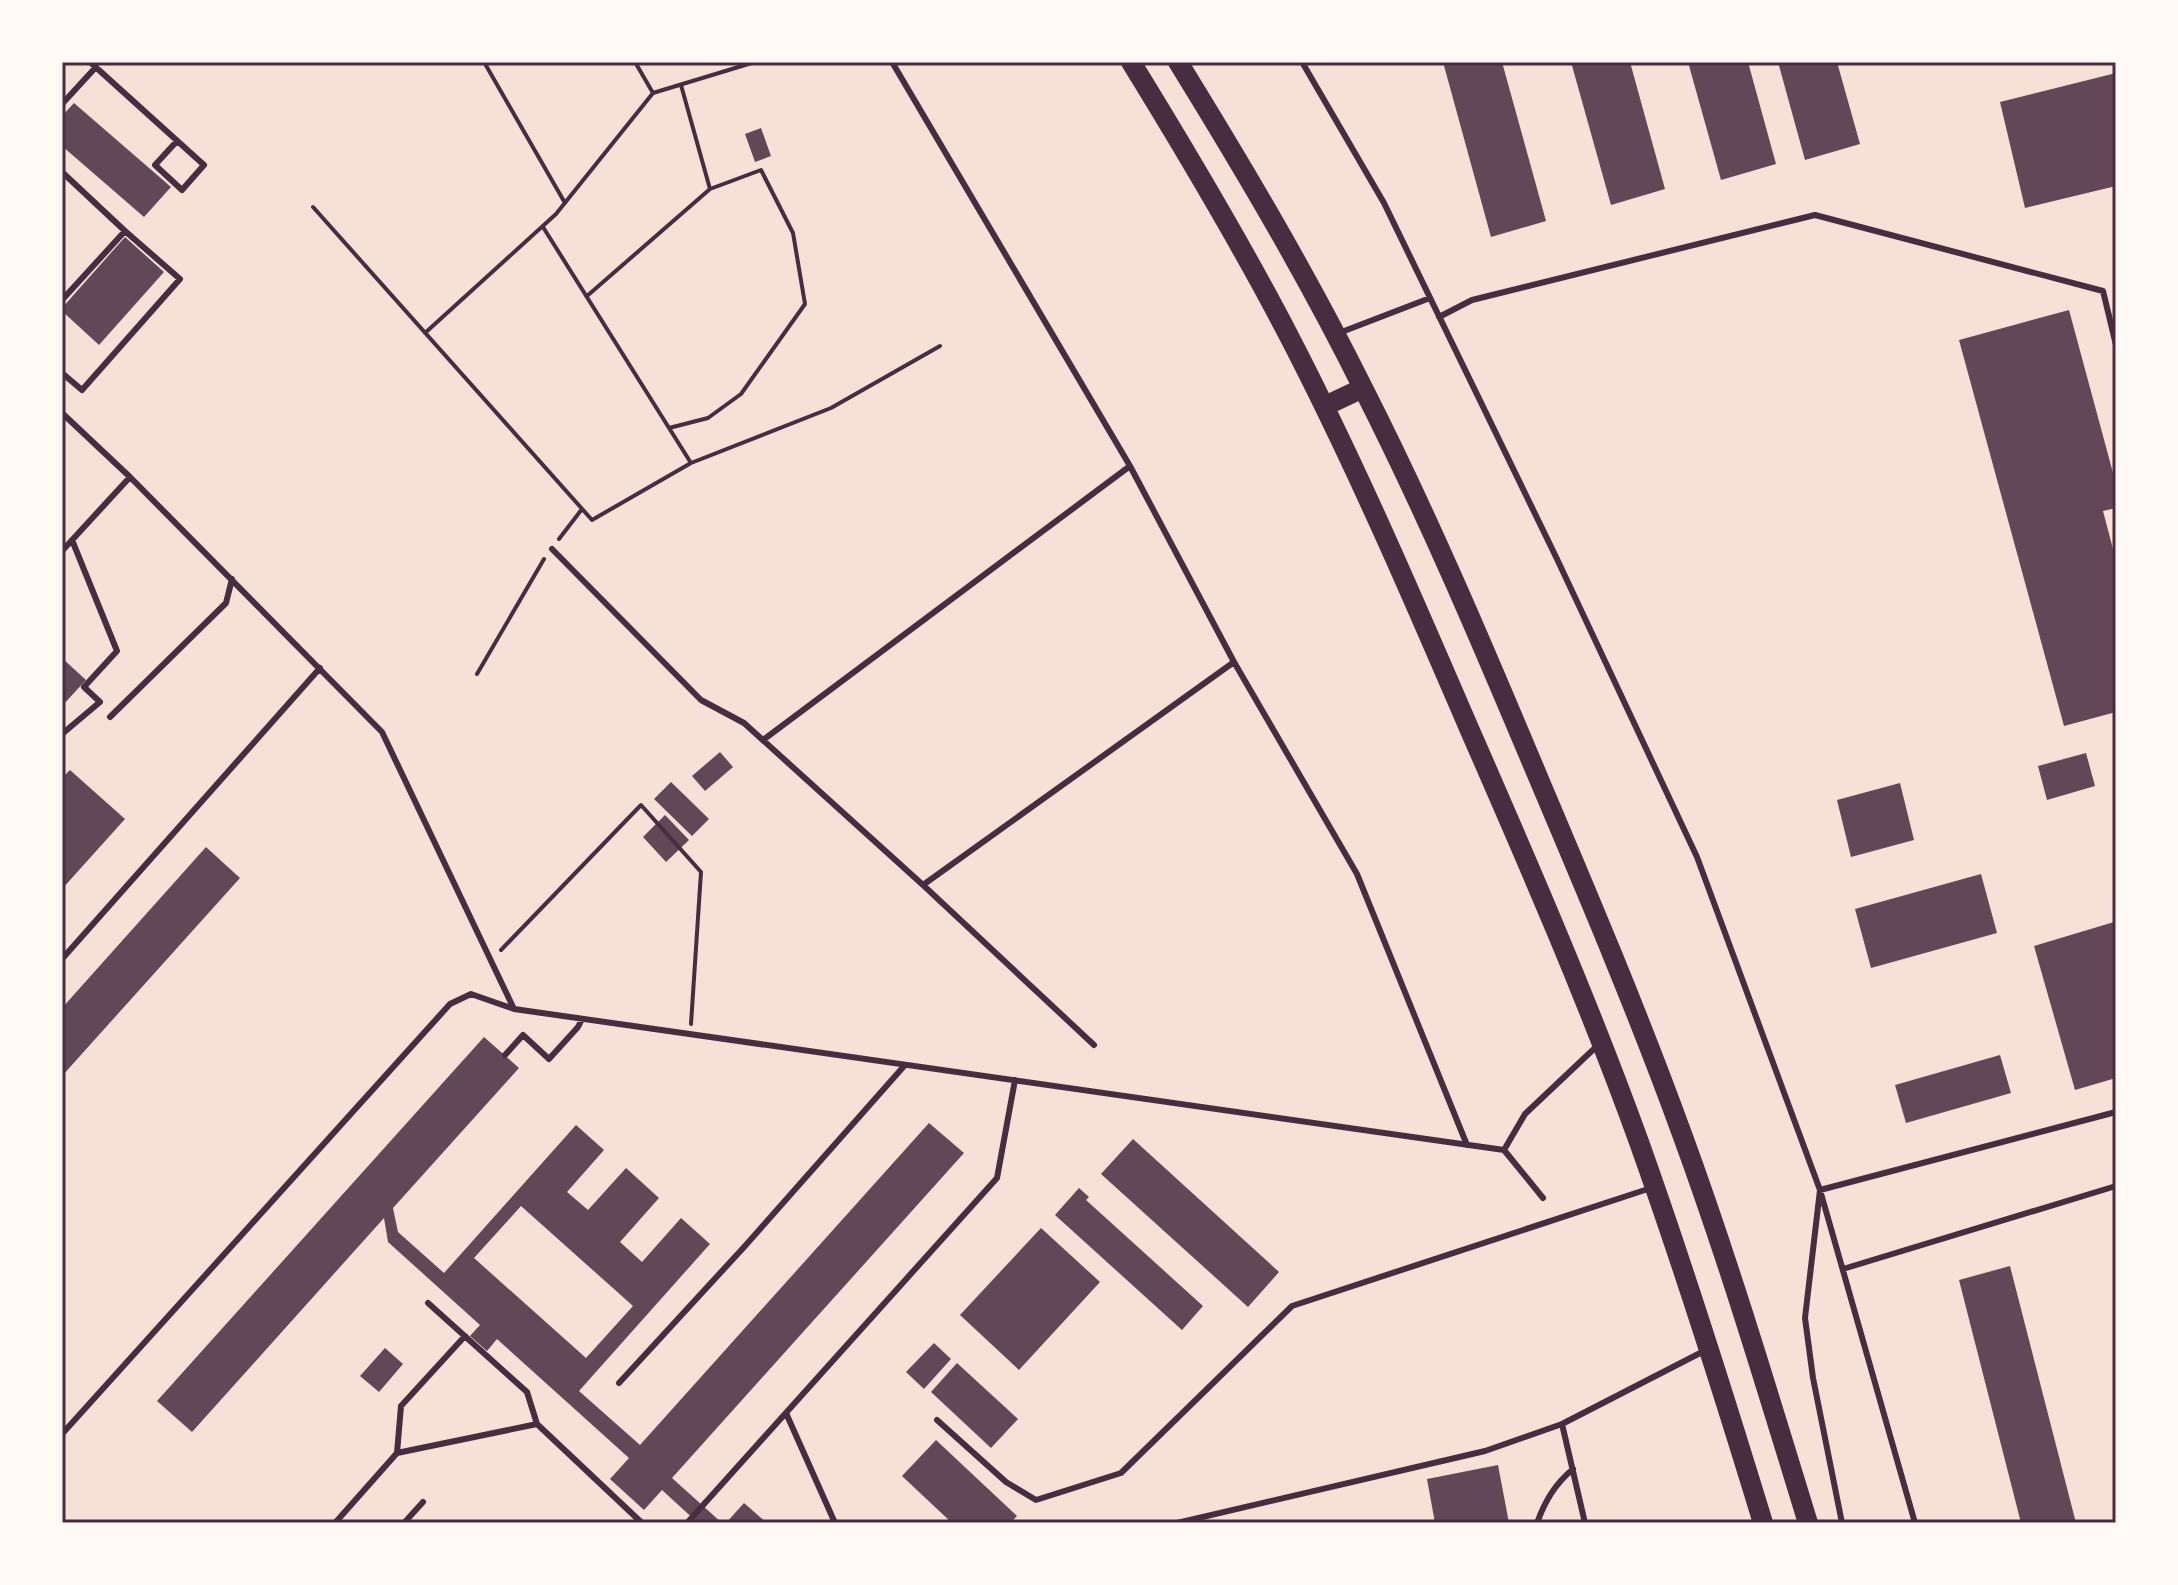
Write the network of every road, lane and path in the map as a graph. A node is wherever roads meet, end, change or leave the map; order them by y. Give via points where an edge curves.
1 (484, 62) edge
2 (635, 62) edge
3 (755, 62) edge
4 (892, 62) edge
5 (1131, 62) edge
6 (1178, 62) edge
7 (1302, 62) edge
8 (93, 65) edge
9 (681, 85) junction
10 (653, 93) junction
11 (62, 104) edge
12 (177, 141) junction
13 (62, 172) edge
14 (710, 189) junction
15 (565, 203) junction
16 (313, 207) dead end
17 (543, 227) junction
18 (125, 231) junction
19 (587, 296) junction
20 (1430, 298) junction
21 (62, 300) edge
22 (1439, 317) junction
23 (425, 333) junction
24 (1336, 335) junction
25 (2116, 345) edge
26 (940, 346) dead end
27 (62, 373) edge
28 (1363, 388) junction
29 (1325, 406) junction
30 (62, 413) edge
31 (669, 428) junction
32 (691, 463) junction
33 (1130, 466) junction
34 (130, 477) junction
35 (582, 509) junction
36 (72, 540) junction
37 (552, 549) junction
38 (62, 551) edge
39 (232, 579) junction
40 (1234, 662) junction
41 (320, 668) junction
42 (477, 674) dead end
43 (110, 717) dead end
44 (62, 734) edge
45 (763, 740) junction
46 (923, 885) junction
47 (62, 959) edge
48 (491, 960) junction
49 (514, 1009) junction
50 (582, 1019) junction
51 (690, 1034) junction
52 (1600, 1043) junction
53 (1094, 1045) dead end
54 (505, 1055) dead end
55 (905, 1065) junction
56 (1015, 1080) junction
57 (2116, 1112) edge
58 (1467, 1145) junction
59 (1504, 1150) junction
60 (2116, 1186) edge
61 (1654, 1187) junction
62 (1820, 1190) junction
63 (1543, 1198) dead end
64 (1843, 1269) junction
65 (428, 1303) dead end
66 (465, 1336) junction
67 (1709, 1348) junction
68 (619, 1383) dead end
69 (786, 1413) junction
70 (937, 1420) dead end
71 (537, 1424) junction
72 (1562, 1424) junction
73 (62, 1434) edge
74 (397, 1453) junction
75 (1573, 1469) junction
76 (423, 1502) dead end
77 (335, 1523) edge
78 (404, 1523) edge
79 (642, 1523) edge
80 (687, 1523) edge
81 (835, 1523) edge
82 (1177, 1523) edge
83 (1537, 1523) edge
84 (1585, 1523) edge
85 (1763, 1523) edge
86 (1808, 1523) edge
87 (1842, 1523) edge
88 (1915, 1523) edge

1 - 15 path
2 - 10 path
3 - 9 path
4 - 33 lane
5 - 29 highway via 1257,275
6 - 24 highway
7 - 20 lane via 1384,203
8 - 11 lane
8 - 12 lane
9 - 10 path
9 - 14 path
10 - 15 path
12 - 12 lane via 155,165 182,190 204,165
13 - 18 lane
14 - 19 path
14 - 31 path via 761,170 793,233 805,304 741,394 708,418
15 - 17 path
16 - 23 path
17 - 19 path
17 - 23 path
18 - 21 lane
18 - 27 lane via 180,279 82,390
19 - 31 path
20 - 22 lane
20 - 24 lane
22 - 25 lane via 1472,300 1815,215 2103,291
22 - 62 lane via 1697,857
23 - 35 path
24 - 28 highway
26 - 32 path via 831,408
28 - 29 highway
28 - 86 highway via 1463,600 1642,1027 1731,1277
29 - 52 highway via 1433,643
30 - 34 lane
31 - 32 path
32 - 35 path via 592,520
33 - 40 lane
33 - 45 lane
34 - 36 lane
34 - 39 lane
35 - 37 path
36 - 38 lane
36 - 44 lane via 117,651 84,687 100,702
37 - 42 path
37 - 45 lane via 701,700
39 - 41 lane
39 - 43 lane via 226,603
40 - 46 lane
40 - 58 lane via 1357,874
41 - 47 lane
41 - 48 lane via 382,732
45 - 46 lane
46 - 53 lane
48 - 49 lane
48 - 51 path via 641,805 701,872
49 - 50 lane
49 - 73 lane via 471,994 450,1004
50 - 51 lane
50 - 54 lane via 549,1059 523,1035
51 - 55 lane
52 - 59 lane via 1525,1114
52 - 61 highway
55 - 56 lane
55 - 68 lane
56 - 58 lane
56 - 69 lane via 997,1178
57 - 62 lane
58 - 59 lane
59 - 63 lane
60 - 64 lane
61 - 67 highway
61 - 70 lane via 1292,1306 1121,1473 1036,1500 1006,1482
62 - 64 lane
62 - 87 lane via 1805,1318
64 - 88 lane
65 - 66 lane
66 - 71 lane via 527,1392
66 - 74 lane via 401,1406
67 - 72 lane
67 - 85 highway
69 - 80 lane
69 - 81 lane
71 - 74 lane
71 - 79 lane
72 - 75 lane
72 - 82 lane via 1485,1451
74 - 77 lane
75 - 83 lane via 1545,1500
75 - 84 lane
76 - 78 lane

